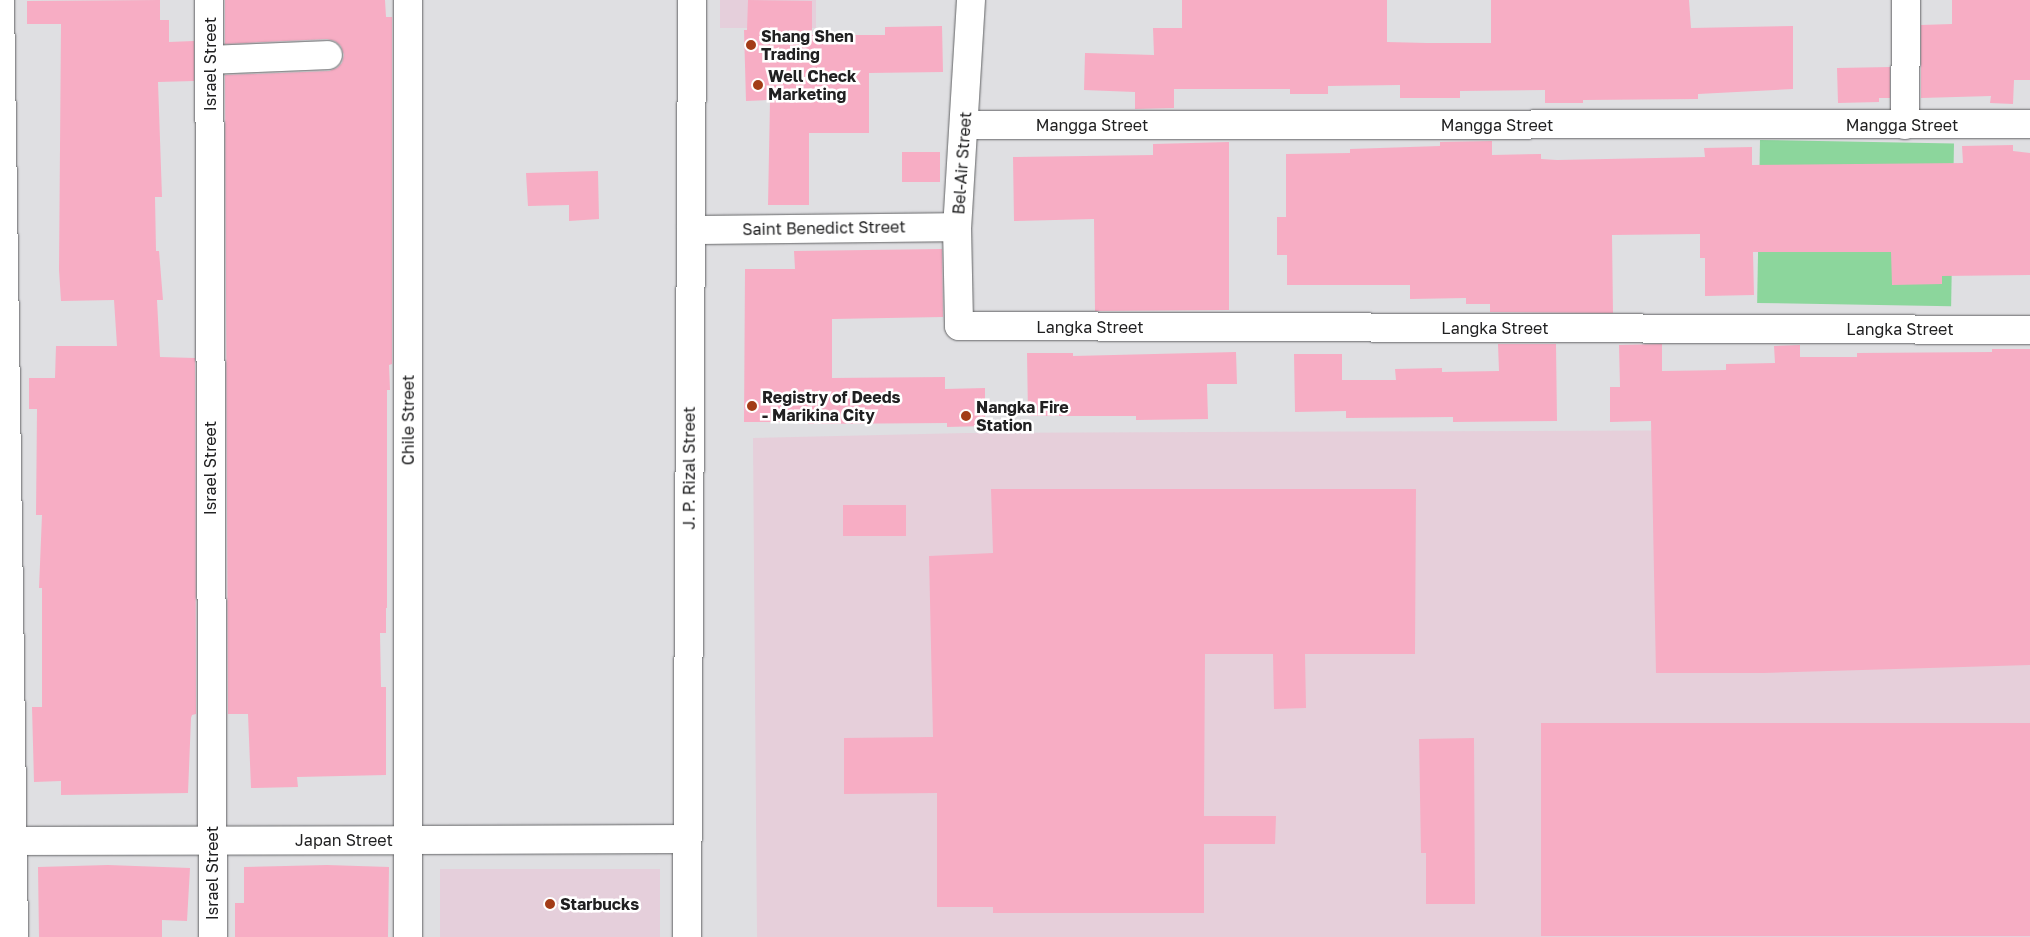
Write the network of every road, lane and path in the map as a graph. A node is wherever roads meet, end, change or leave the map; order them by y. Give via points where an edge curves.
1 (0, 0) edge
2 (209, 0) edge
3 (408, 0) edge
4 (692, 0) edge
5 (972, 0) edge
6 (1906, 0) edge
7 (328, 55) dead end
8 (210, 60) junction
9 (2030, 124) edge
10 (964, 125) junction
11 (1905, 125) junction
12 (957, 227) junction
13 (691, 230) junction
14 (959, 326) joint
15 (2030, 330) edge
16 (687, 839) junction
17 (212, 840) junction
18 (408, 840) junction
19 (6, 841) edge
20 (14, 937) edge
21 (212, 937) edge
22 (408, 937) edge
23 (687, 937) edge

1 - 19 street
2 - 8 street, Israel Street
3 - 18 street, Chile Street
4 - 13 street, J. P. Rizal Street
5 - 10 street, Bel-Air Street
6 - 11 street
7 - 8 street
8 - 17 street, Israel Street
9 - 11 street, Mangga Street
10 - 11 street, Mangga Street
10 - 12 street, Bel-Air Street
12 - 13 street, Saint Benedict Street
12 - 14 street, Bel-Air Street
13 - 16 street, J. P. Rizal Street
14 - 15 street, Langka Street
16 - 18 street, Japan Street
16 - 23 street, J. P. Rizal Street
17 - 18 street, Japan Street
17 - 19 street, Japan Street
17 - 21 street, Israel Street
18 - 22 street, Chile Street
19 - 20 street

